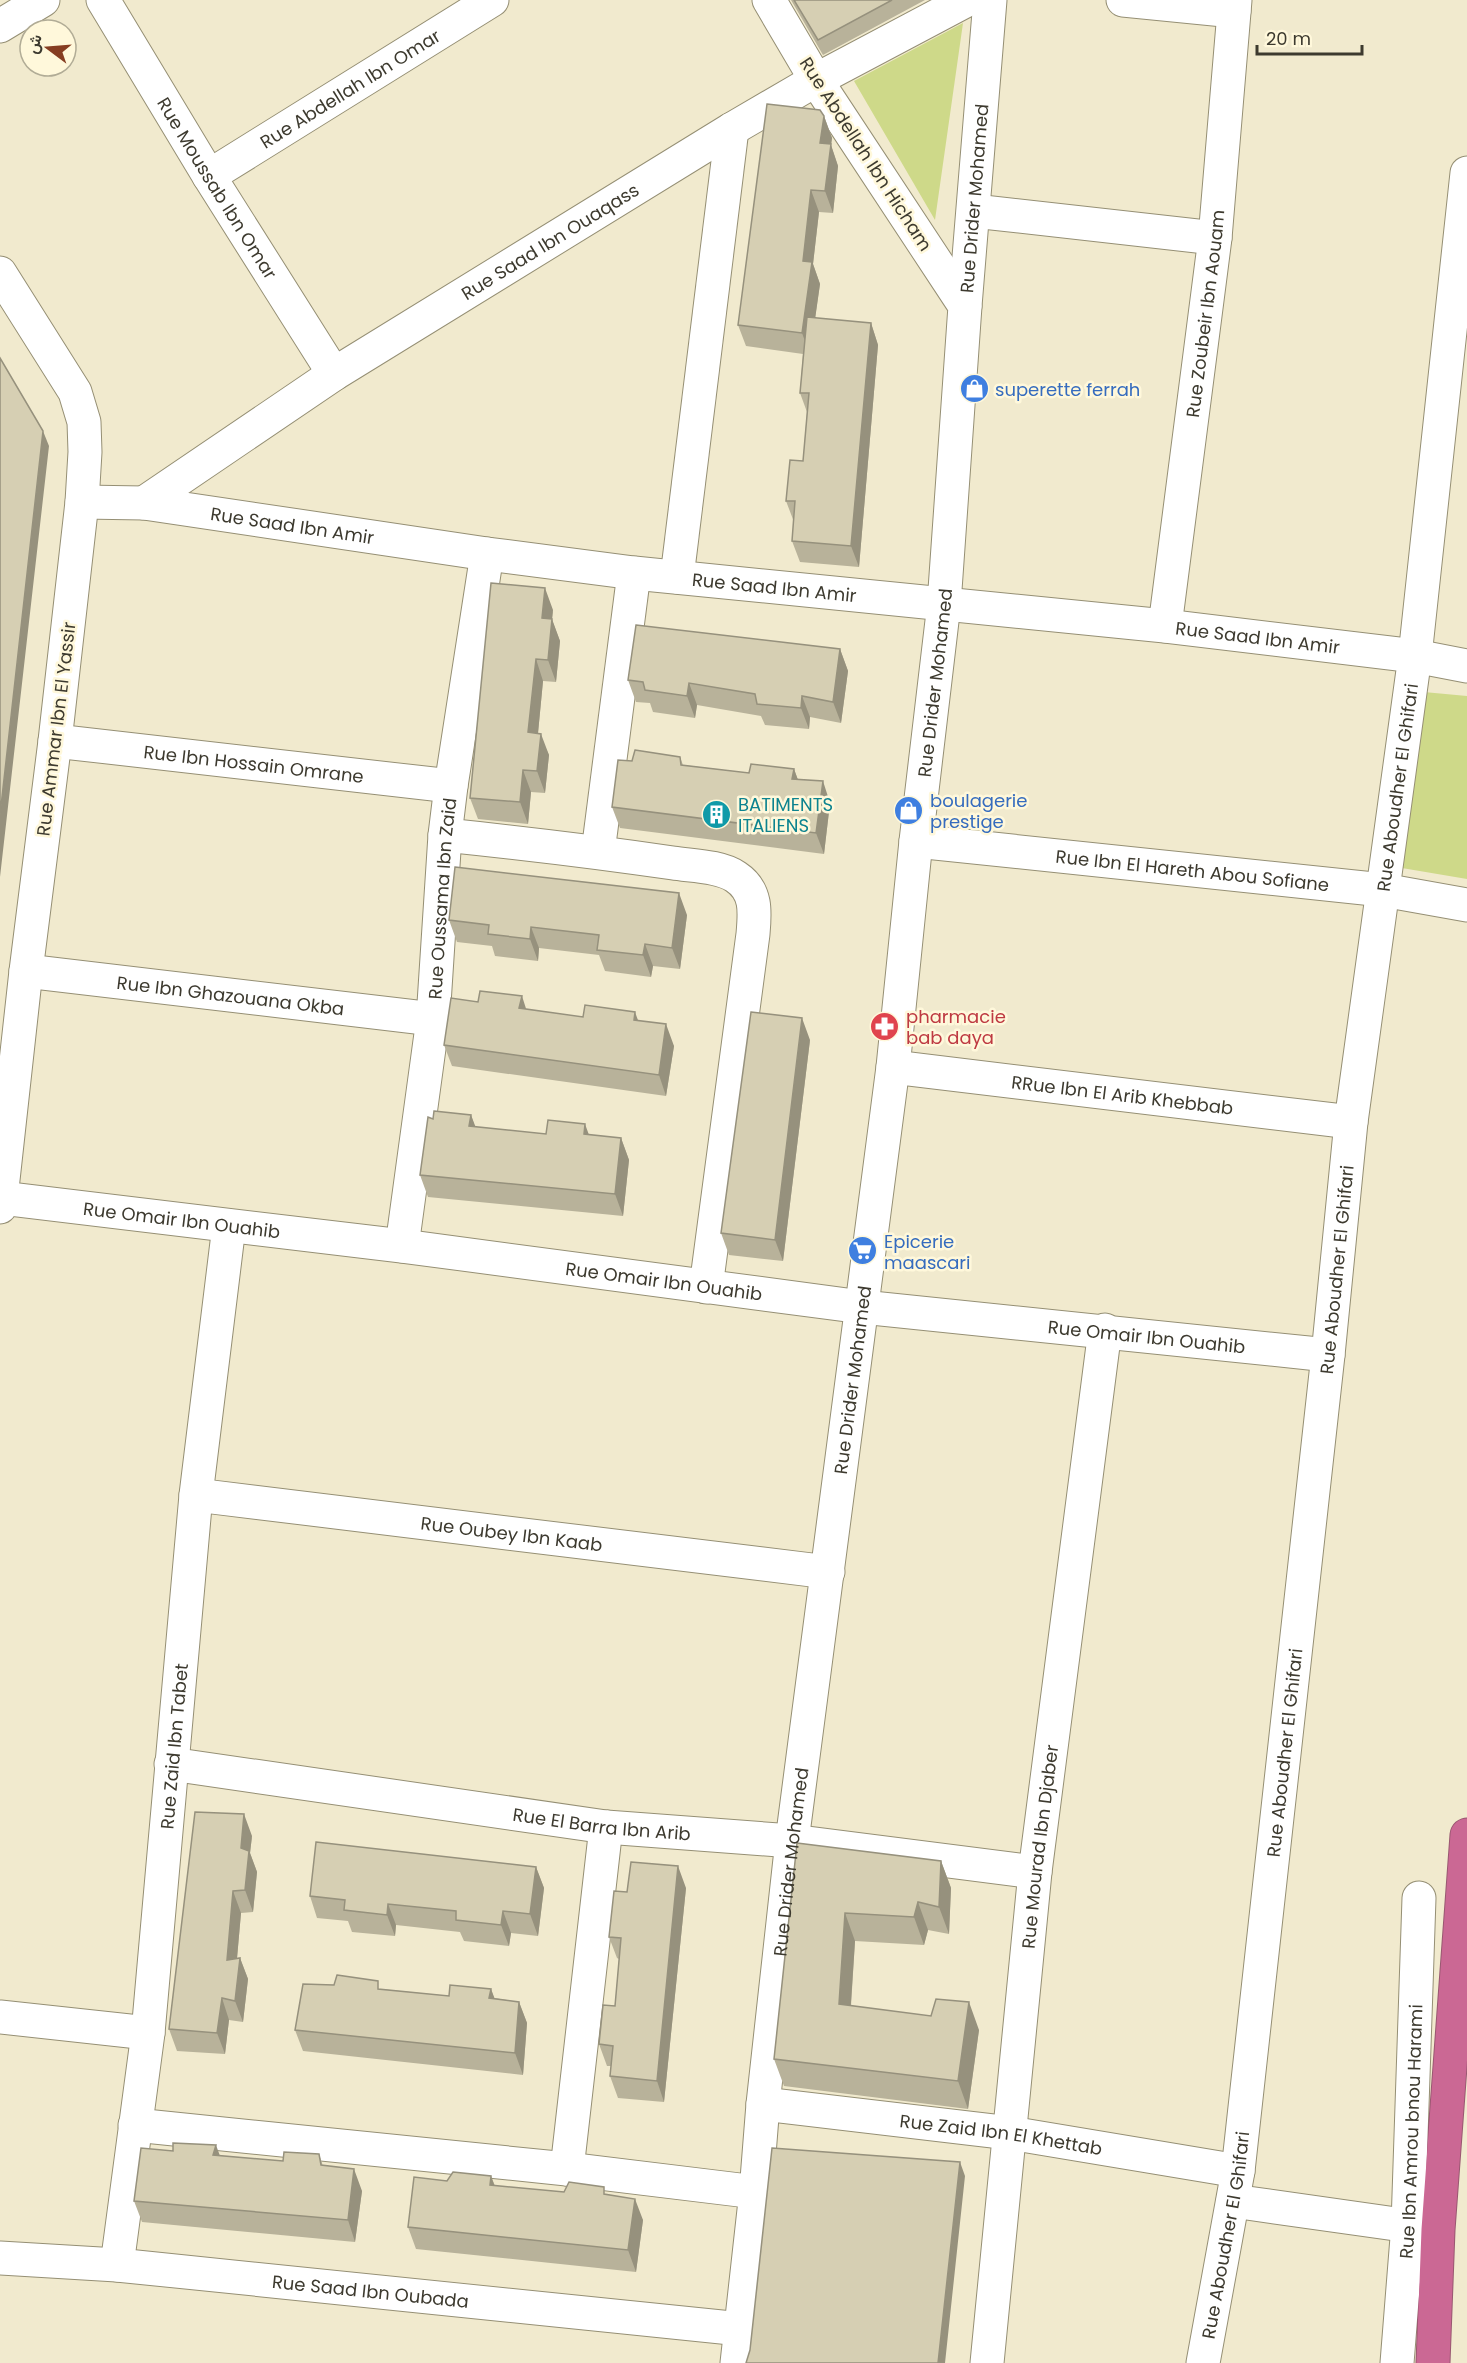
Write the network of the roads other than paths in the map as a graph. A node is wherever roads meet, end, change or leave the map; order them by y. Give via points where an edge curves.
1 (43, 0) edge
2 (103, 0) edge
3 (492, 0) edge
4 (770, 0) edge
5 (967, 0) edge
6 (990, 0) edge
7 (1123, 0) edge
8 (1235, 5) edge
9 (0, 26) edge
10 (816, 80) junction
11 (732, 129) junction
12 (1467, 173) edge
13 (209, 176) junction
14 (974, 211) junction
15 (1215, 238) junction
16 (0, 273) edge
17 (965, 306) junction
18 (334, 374) junction
19 (82, 502) junction
20 (144, 503) junction
21 (487, 554) junction
22 (634, 573) junction
23 (677, 577) junction
24 (944, 604) junction
25 (1165, 626) junction
26 (1414, 656) junction
27 (1467, 666) edge
28 (56, 741) junction
29 (451, 786) junction
30 (446, 835) junction
31 (916, 841) junction
32 (598, 852) junction
33 (1383, 890) junction
34 (1467, 905) edge
35 (26, 971) junction
36 (433, 1019) junction
37 (893, 1067) junction
38 (1351, 1122) junction
39 (1, 1202) edge
40 (229, 1226) junction
41 (402, 1246) junction
42 (706, 1287) junction
43 (862, 1307) junction
44 (1105, 1330) junction
45 (1328, 1354) junction
46 (196, 1495) junction
47 (828, 1572) junction
48 (171, 1764) junction
49 (606, 1827) junction
50 (1467, 1835) edge
51 (792, 1842) junction
52 (1035, 1872) junction
53 (1419, 1898) dead end
54 (0, 2017) edge
55 (148, 2033) junction
56 (763, 2104) junction
57 (135, 2125) junction
58 (1010, 2133) junction
59 (567, 2169) junction
60 (1235, 2186) junction
61 (756, 2192) junction
62 (1423, 2228) junction
63 (0, 2259) edge
64 (117, 2265) junction
65 (741, 2329) junction
66 (737, 2363) edge
67 (987, 2363) edge
68 (1203, 2363) edge
69 (1397, 2363) edge
70 (1433, 2363) edge

1 - 9 street
2 - 13 street, Rue Moussab Ibn Omar
3 - 13 street, Rue Abdellah Ibn Omar
4 - 10 street, Rue Abdellah Ibn Hicham
5 - 10 street, Rue Saad Ibn Ouaqass
6 - 14 street, Rue Drider Mohamed
7 - 8 street
8 - 15 street, Rue Zoubeir Ibn Aouam
10 - 11 street, Rue Saad Ibn Ouaqass
10 - 17 street, Rue Abdellah Ibn Hicham
11 - 18 street, Rue Saad Ibn Ouaqass
11 - 23 street
12 - 26 street, Rue Aboudher El Ghifari
13 - 18 street, Rue Moussab Ibn Omar
14 - 15 street
14 - 17 street, Rue Drider Mohamed
15 - 25 street, Rue Zoubeir Ibn Aouam
16 - 19 street, Rue Ammar Ibn El Yassir via 75,392 84,422
17 - 24 street, Rue Drider Mohamed
18 - 20 street, Rue Saad Ibn Ouaqass
19 - 20 street, Rue Saad Ibn Amir
19 - 28 street, Rue Ammar Ibn El Yassir
20 - 21 street, Rue Saad Ibn Amir
21 - 22 street, Rue Saad Ibn Amir
21 - 29 street, Rue Oussama Ibn Zaid
22 - 23 street, Rue Saad Ibn Amir
22 - 32 street
23 - 24 street, Rue Saad Ibn Amir
24 - 25 street, Rue Saad Ibn Amir
24 - 31 street, Rue Drider Mohamed
25 - 26 street, Rue Saad Ibn Amir
26 - 27 street, Rue Saad Ibn Amir
26 - 33 street, Rue Aboudher El Ghifari
28 - 29 street, Rue Ibn Hossain Omrane
28 - 35 street, Rue Ammar Ibn El Yassir
29 - 30 street, Rue Oussama Ibn Zaid
30 - 32 street
30 - 36 street, Rue Oussama Ibn Zaid
31 - 33 street, Rue Ibn El Hareth Abou Sofiane
31 - 37 street, Rue Drider Mohamed
32 - 42 street via 729,873 753,896 753,934
33 - 34 street, Rue Ibn El Hareth Abou Sofiane
33 - 38 street, Rue Aboudher El Ghifari
35 - 36 street, Rue Ibn Ghazouana Okba
35 - 39 street, Rue Ammar Ibn El Yassir
36 - 41 street, Rue Oussama Ibn Zaid
37 - 38 street, RRue Ibn El Arib Khebbab
37 - 43 street, Rue Drider Mohamed
38 - 45 street, Rue Aboudher El Ghifari
39 - 40 street, Rue Omair Ibn Ouahib
40 - 41 street, Rue Omair Ibn Ouahib
40 - 46 street, Rue Zaid Ibn Tabet
41 - 42 street, Rue Omair Ibn Ouahib
42 - 43 street, Rue Omair Ibn Ouahib
43 - 44 street, Rue Omair Ibn Ouahib
43 - 47 street, Rue Drider Mohamed
44 - 45 street, Rue Omair Ibn Ouahib
44 - 52 street, Rue Mourad Ibn Djaber
45 - 60 street, Rue Aboudher El Ghifari
46 - 47 street, Rue Oubey Ibn Kaab
46 - 48 street, Rue Zaid Ibn Tabet
47 - 51 street, Rue Drider Mohamed
48 - 49 street, Rue El Barra Ibn Arib
48 - 55 street, Rue Zaid Ibn Tabet
49 - 51 street, Rue El Barra Ibn Arib
49 - 59 street
50 - 62 highway
51 - 52 street, Rue El Barra Ibn Arib
51 - 56 street, Rue Drider Mohamed
52 - 58 street, Rue Mourad Ibn Djaber
53 - 62 street, Rue Ibn Amrou bnou Harami
54 - 55 street
55 - 57 street, Rue Zaid Ibn Tabet
56 - 58 street, Rue Zaid Ibn El Khettab
56 - 61 street, Rue Drider Mohamed
57 - 59 street
57 - 64 street, Rue Zaid Ibn Tabet
58 - 60 street, Rue Zaid Ibn El Khettab
58 - 67 street, Rue Mourad Ibn Djaber
59 - 61 street
60 - 62 street, Rue Zaid Ibn El Khettab
60 - 68 street, Rue Aboudher El Ghifari
61 - 65 street, Rue Drider Mohamed
62 - 69 street, Rue Ibn Amrou bnou Harami
62 - 70 highway
63 - 64 street, Rue Saad Ibn Oubada
64 - 65 street, Rue Saad Ibn Oubada
65 - 66 street, Rue Drider Mohamed

